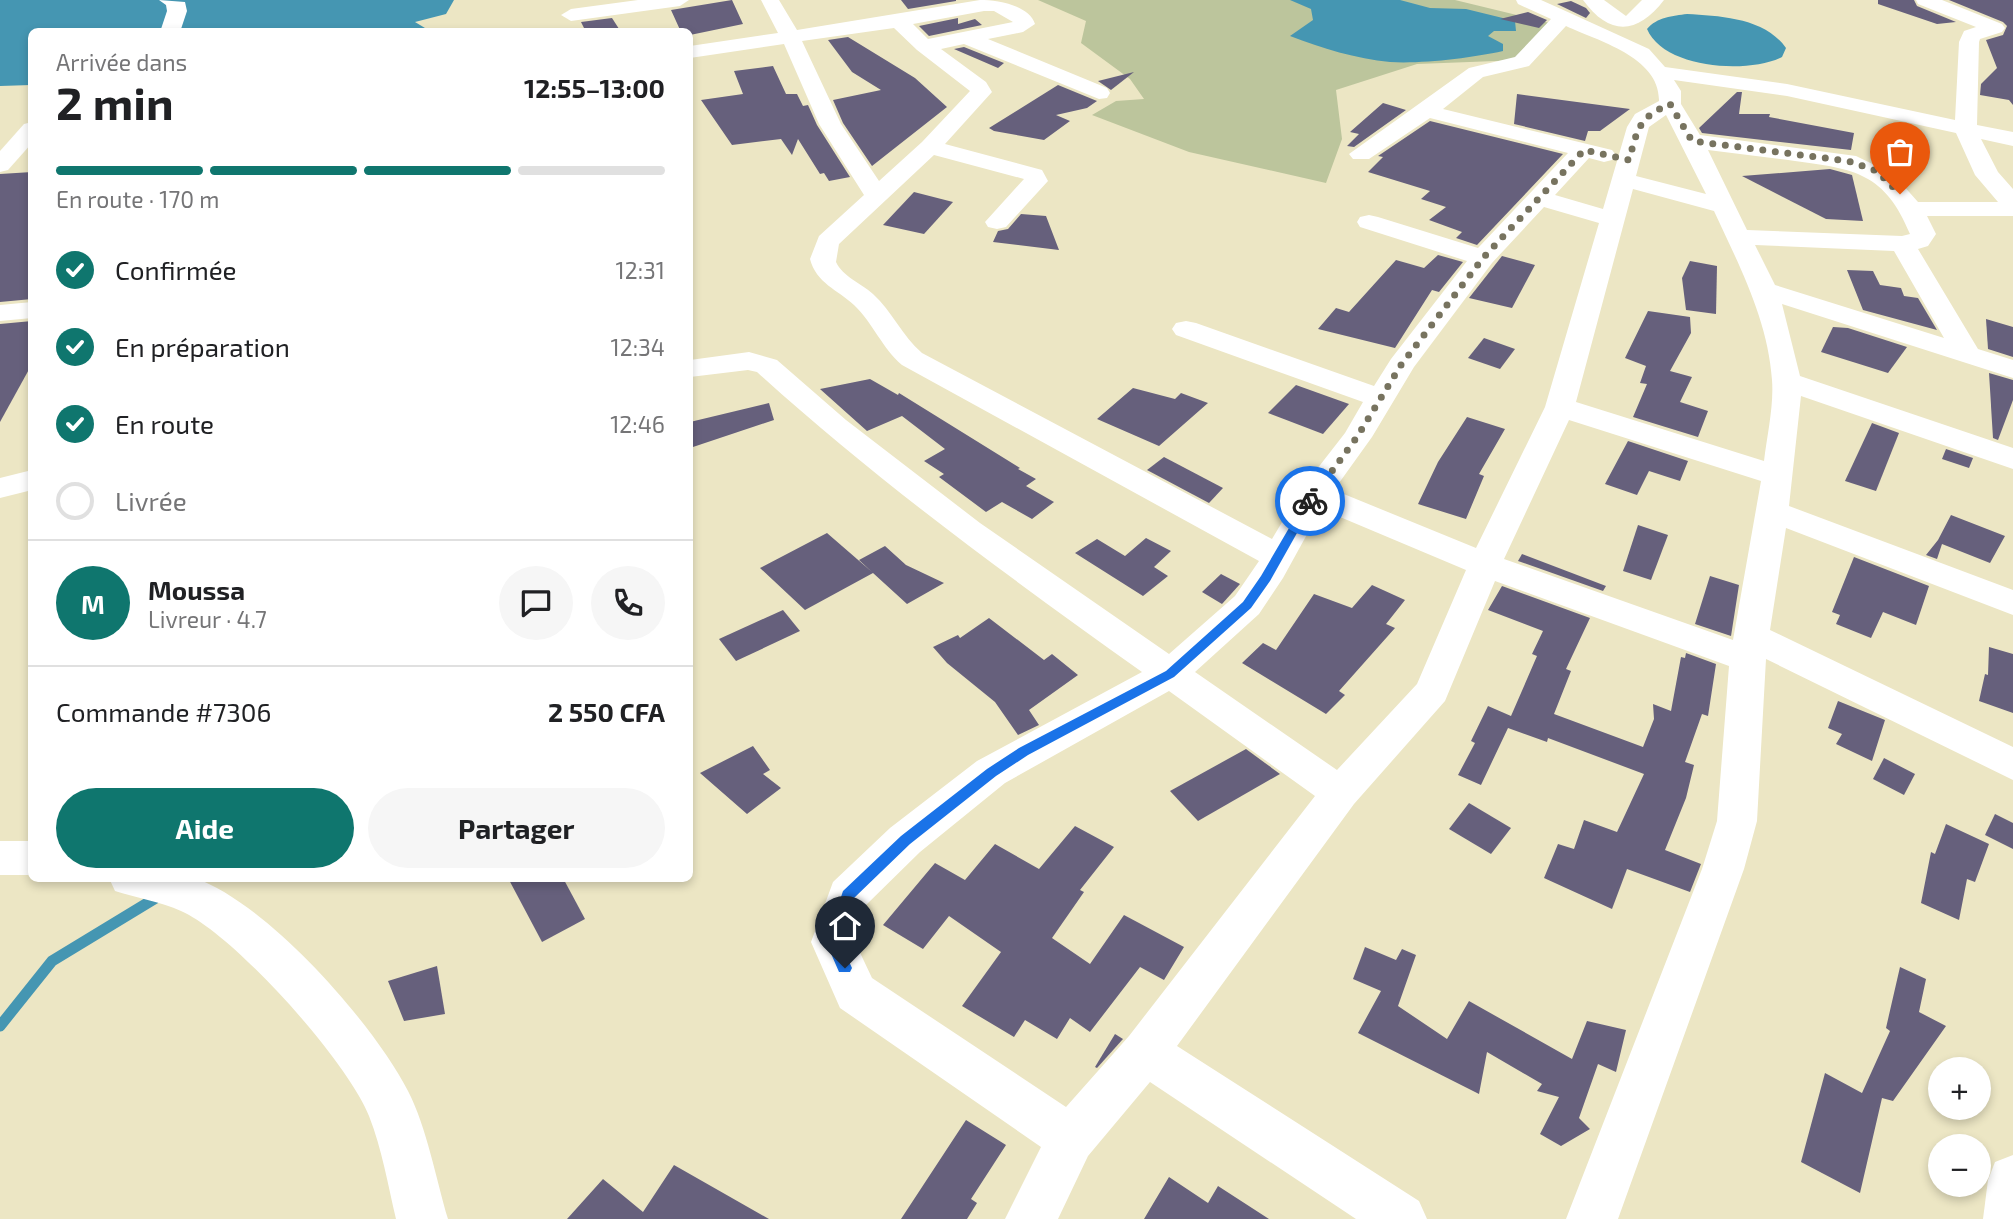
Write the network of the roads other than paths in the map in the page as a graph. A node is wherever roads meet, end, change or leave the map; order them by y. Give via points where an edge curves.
1 (168, 0) edge
2 (680, 0) edge
3 (770, 0) edge
4 (1525, 0) edge
5 (1655, 0) edge
6 (1925, 0) edge
7 (615, 4) edge
8 (1577, 8) edge
9 (571, 15) dead end
10 (898, 21) junction
11 (171, 28) edge
12 (631, 28) edge
13 (2004, 28) edge
14 (791, 38) junction
15 (967, 38) junction
16 (924, 46) junction
17 (693, 52) edge
18 (1664, 88) junction
19 (1099, 93) dead end
20 (1426, 111) junction
21 (1966, 131) junction
22 (28, 134) edge
23 (2013, 139) edge
24 (1692, 141) junction
25 (930, 147) junction
26 (1584, 150) junction
27 (1361, 154) dead end
28 (0, 165) edge
29 (1627, 170) junction
30 (877, 196) junction
31 (1538, 198) junction
32 (1722, 206) junction
33 (2013, 206) edge
34 (1913, 209) junction
35 (1614, 220) junction
36 (997, 222) dead end
37 (1369, 222) dead end
38 (1740, 237) junction
39 (1902, 244) junction
40 (1483, 258) junction
41 (1763, 290) junction
42 (28, 310) edge
43 (0, 313) edge
44 (1186, 329) dead end
45 (1968, 355) junction
46 (693, 368) edge
47 (2013, 369) edge
48 (1787, 381) junction
49 (1382, 399) junction
50 (1560, 407) junction
51 (2013, 459) edge
52 (1778, 476) junction
53 (28, 481) edge
54 (0, 488) edge
55 (1314, 494) junction
56 (1772, 511) junction
57 (1278, 557) junction
58 (1485, 565) junction
59 (2013, 603) edge
60 (1749, 647) junction
61 (1170, 674) junction
62 (2013, 765) edge
63 (1340, 793) junction
64 (0, 858) edge
65 (28, 858) edge
66 (144, 882) edge
67 (1145, 1052) junction
68 (1071, 1139) junction
69 (2013, 1180) edge
70 (1374, 1211) edge
71 (422, 1219) edge
72 (1031, 1219) edge
73 (1592, 1219) edge
74 (2009, 1219) edge

1 - 11 street via 175,2 177,11
2 - 7 street
3 - 14 street
4 - 8 street
5 - 8 street via 1629,21
6 - 13 street
7 - 9 street
7 - 12 street
8 - 18 street via 1642,53
8 - 20 street via 1522,62 1476,72
10 - 14 street
10 - 15 street via 990,4 1025,21 1016,28
10 - 16 street
13 - 21 street via 1971,35
14 - 17 street
14 - 30 street via 830,124
15 - 16 street
15 - 19 street
16 - 25 street via 981,90
18 - 21 street via 1787,90
18 - 24 street
18 - 29 street via 1638,127
20 - 26 street
20 - 27 street
21 - 23 street
21 - 33 street via 1987,175
22 - 28 street
24 - 32 street
24 - 34 street via 1865,165 1887,179
25 - 30 street
25 - 36 street via 1034,175 1036,181
26 - 29 street
26 - 31 street
29 - 32 street
29 - 35 street
30 - 57 street via 828,241 823,262 870,306 903,352
31 - 35 street
31 - 40 street
32 - 38 street
33 - 34 street
34 - 39 street via 1923,234 1919,241
35 - 50 street
37 - 40 street
38 - 39 street
38 - 41 street
39 - 45 street
40 - 49 street via 1401,365
41 - 45 street
41 - 48 street
42 - 43 street
44 - 49 street
45 - 47 street
46 - 61 street via 748,362 766,366 835,427 968,531
48 - 51 street
48 - 52 street
49 - 55 street
50 - 52 street
50 - 58 street
52 - 56 street
53 - 54 street
55 - 57 street
55 - 58 street
56 - 59 street
56 - 60 street
57 - 61 street via 1247,605
58 - 60 street
58 - 63 street via 1432,691
60 - 62 street
60 - 73 street via 1732,840
61 - 63 street
61 - 68 street via 1024,752 916,831 848,895 833,942 856,993
63 - 67 street
64 - 65 street
66 - 71 street via 193,896 234,920 316,1002 360,1056 391,1108
67 - 68 street
67 - 70 street
68 - 72 street
69 - 74 street

